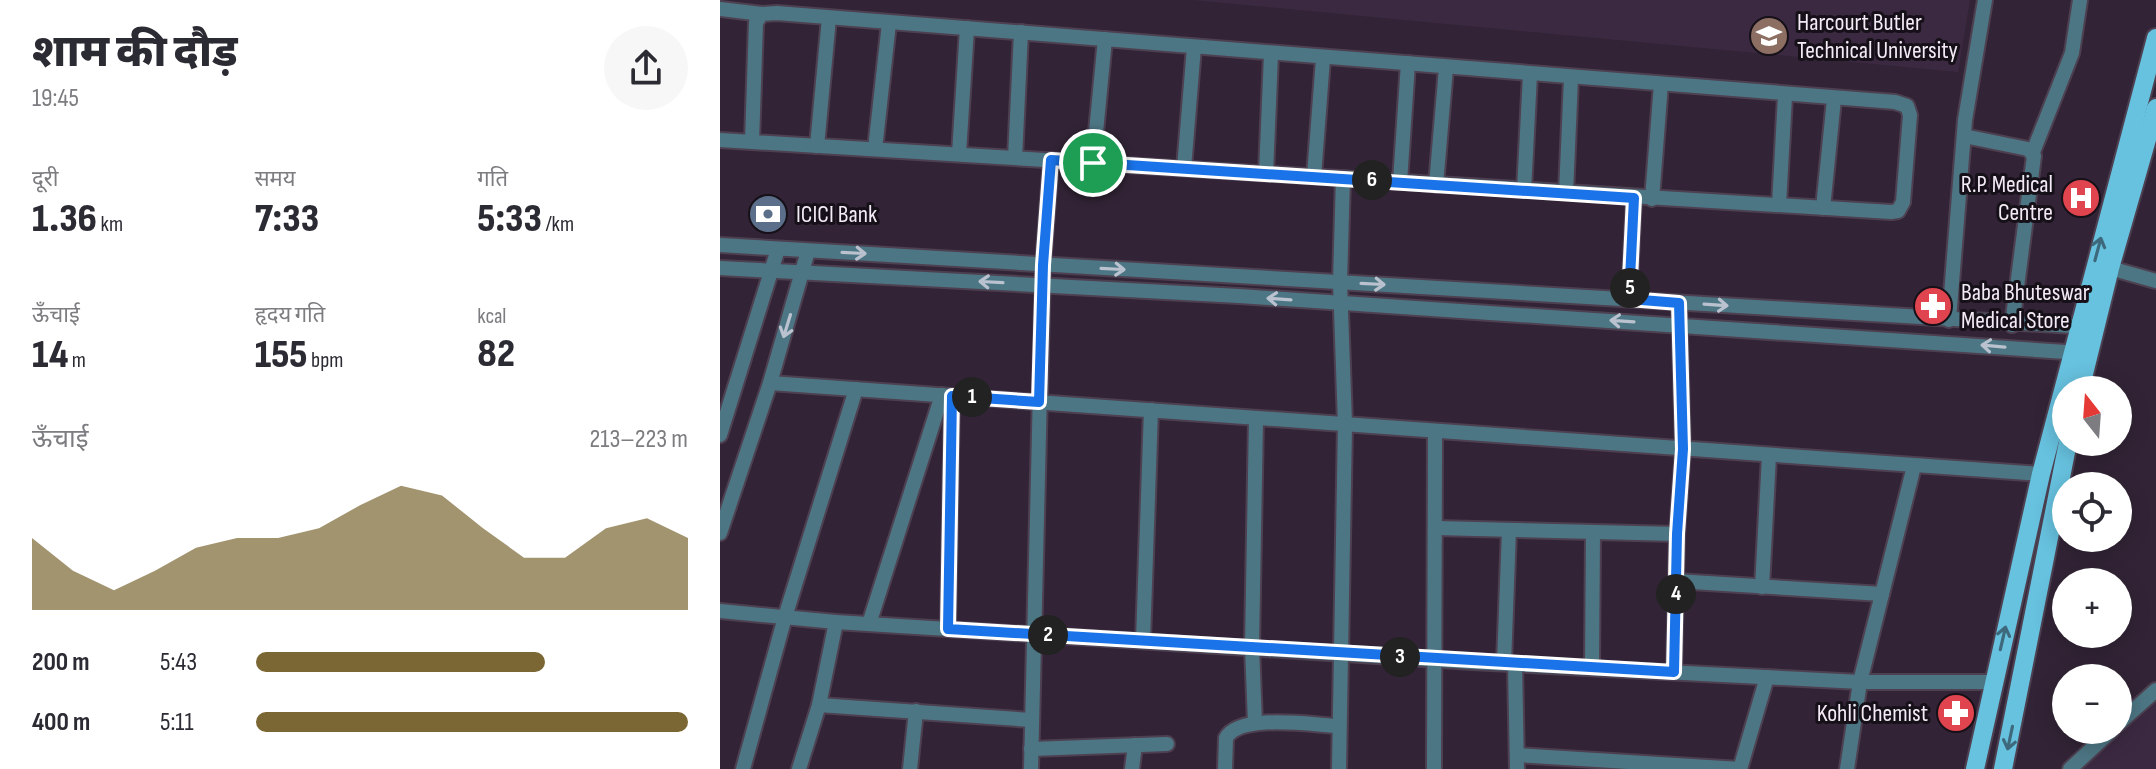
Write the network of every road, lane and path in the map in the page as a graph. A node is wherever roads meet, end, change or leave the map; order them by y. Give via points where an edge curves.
1 (1985, 0) edge
2 (2080, 0) edge
3 (720, 9) edge
4 (762, 14) junction
5 (829, 18) junction
6 (889, 23) junction
7 (967, 28) junction
8 (1021, 32) junction
9 (2156, 38) edge
10 (1105, 39) junction
11 (1194, 47) junction
12 (1271, 55) junction
13 (1323, 59) junction
14 (1408, 63) junction
15 (1446, 68) junction
16 (1530, 75) junction
17 (1571, 79) junction
18 (1661, 84) junction
19 (1785, 96) junction
20 (1834, 99) junction
21 (2156, 108) edge
22 (1964, 136) junction
23 (720, 140) edge
24 (752, 142) junction
25 (2151, 144) edge
26 (817, 146) junction
27 (875, 149) junction
28 (2033, 152) junction
29 (959, 154) junction
30 (1015, 158) junction
31 (1051, 160) junction
32 (1093, 163) junction
33 (1184, 168) junction
34 (1266, 173) junction
35 (1314, 176) junction
36 (1343, 178) junction
37 (1400, 182) junction
38 (1436, 185) junction
39 (1524, 190) junction
40 (1566, 192) junction
41 (1634, 198) junction
42 (1652, 199) junction
43 (1779, 205) junction
44 (1823, 208) junction
45 (720, 245) edge
46 (778, 249) junction
47 (808, 251) junction
48 (1043, 265) junction
49 (720, 268) edge
50 (2110, 268) junction
51 (770, 270) junction
52 (803, 272) junction
53 (2156, 281) edge
54 (1340, 282) junction
55 (1043, 285) junction
56 (1629, 299) junction
57 (1341, 303) junction
58 (1679, 303) junction
59 (1949, 320) junction
60 (1679, 325) junction
61 (2012, 325) junction
62 (2086, 327) junction
63 (2080, 353) junction
64 (2080, 376) edge
65 (720, 380) edge
66 (737, 381) junction
67 (770, 383) junction
68 (856, 389) junction
69 (947, 396) junction
70 (1039, 402) junction
71 (1151, 410) junction
72 (1256, 418) junction
73 (1345, 424) junction
74 (1435, 431) junction
75 (720, 435) edge
76 (1683, 449) junction
77 (1769, 456) junction
78 (2065, 456) edge
79 (1914, 466) junction
80 (2041, 474) junction
81 (1436, 528) junction
82 (1509, 530) junction
83 (1593, 532) junction
84 (720, 533) edge
85 (1677, 534) junction
86 (1676, 581) junction
87 (1762, 587) junction
88 (1882, 594) junction
89 (720, 611) edge
90 (785, 617) junction
91 (836, 622) junction
92 (869, 624) junction
93 (948, 629) junction
94 (1032, 634) junction
95 (1143, 641) junction
96 (1252, 647) junction
97 (1340, 653) junction
98 (1436, 659) junction
99 (1509, 664) junction
100 (1592, 668) junction
101 (1674, 672) junction
102 (1767, 677) junction
103 (1860, 682) junction
104 (1993, 682) junction
105 (2156, 690) edge
106 (819, 705) junction
107 (916, 711) junction
108 (2132, 711) edge
109 (1031, 720) junction
110 (1255, 723) junction
111 (1339, 726) junction
112 (1167, 744) dead end
113 (2097, 744) edge
114 (1135, 745) junction
115 (1031, 749) junction
116 (1517, 762) edge
117 (743, 769) edge
118 (799, 769) edge
119 (910, 769) edge
120 (1031, 769) edge
121 (1132, 769) edge
122 (1225, 769) edge
123 (1339, 769) edge
124 (1434, 769) edge
125 (1740, 769) edge
126 (1847, 769) edge
127 (1975, 769) edge
128 (2003, 769) edge
129 (2070, 769) edge

1 - 22 street
2 - 28 street via 2072,53
3 - 4 street
4 - 5 street
4 - 24 street via 755,30
5 - 6 street
5 - 26 street
6 - 7 street
6 - 27 street
7 - 8 street
7 - 29 street
8 - 10 street
8 - 30 street
62 -> 9 main road
10 - 11 street
10 - 32 street
11 - 12 street
11 - 33 street
12 - 13 street
12 - 34 street
13 - 14 street
13 - 35 street
14 - 15 street
14 - 37 street
15 - 16 street
15 - 38 street
16 - 17 street
16 - 39 street
17 - 18 street
17 - 40 street
18 - 19 street
18 - 42 street
19 - 20 street
19 - 43 street
20 - 44 street
20 - 44 street via 1907,106 1903,202 1895,212
21 - 25 main road
22 - 28 street
22 - 59 street
23 - 24 street
24 - 26 street
25 - 50 main road
26 - 27 street
27 - 29 street
28 - 61 street
29 - 30 street
30 - 31 street
31 - 32 street
31 - 48 street
32 - 33 street
33 - 34 street
34 - 35 street
35 - 36 street
36 - 37 street
36 - 54 street
37 - 38 street
38 - 39 street
39 - 40 street
40 - 41 street
41 - 42 street
41 - 56 street
42 - 43 street
43 - 44 street
45 - 46 street
46 - 47 street
46 - 51 street
47 -> 48 street
47 - 52 street
48 -> 54 street
48 - 55 street
49 - 51 street
50 - 53 street
50 - 62 main road
51 - 52 street
51 - 66 street
55 -> 52 street
52 -> 67 street
54 -> 56 street
54 - 57 street
57 -> 55 street
55 - 70 street
56 - 58 street
60 -> 57 street
57 - 73 street
58 -> 59 street
58 - 60 street
59 - 61 street
63 -> 60 street
60 - 76 street
61 - 62 street
62 - 63 main road
63 - 64 main road
63 - 80 main road
65 - 66 street
66 - 75 street
67 - 68 street
67 - 84 street
68 - 69 street
68 - 90 street
69 - 70 street
69 - 92 street
69 - 93 street
70 - 71 street
70 - 94 street
71 - 72 street
71 - 95 street
72 - 73 street
72 - 96 street
73 - 74 street
73 - 97 street
74 - 76 street
74 - 81 street
76 - 77 street
76 - 85 street
77 - 79 street
77 - 87 street
78 -> 128 main road
79 - 80 street
79 - 88 street
104 -> 80 main road
81 - 82 street
81 - 98 street
82 - 83 street
82 - 99 street
83 - 85 street
83 - 100 street
85 - 86 street
86 - 87 street
86 - 101 street
87 - 88 street
88 - 103 street
89 - 90 street
90 - 91 street
90 - 117 street
91 - 92 street
91 - 106 street
92 - 93 street
93 - 94 street
94 - 95 street
94 - 109 street
95 - 96 street
96 - 97 street
96 - 110 street
97 - 98 street
97 - 111 street
98 - 99 street
98 - 124 street
99 - 100 street
99 - 116 street
100 - 101 street
101 - 102 street
102 - 103 street
102 - 125 street
103 - 104 street
103 - 126 street
104 - 127 main road
105 - 108 street
106 - 107 street
106 - 118 street
107 - 109 street
107 - 119 street
109 - 115 street
110 - 111 street
110 - 122 street via 1229,732
111 - 123 street
112 - 114 street
113 - 129 street
114 - 115 street
114 - 121 street
115 - 120 street
116 - 125 street

